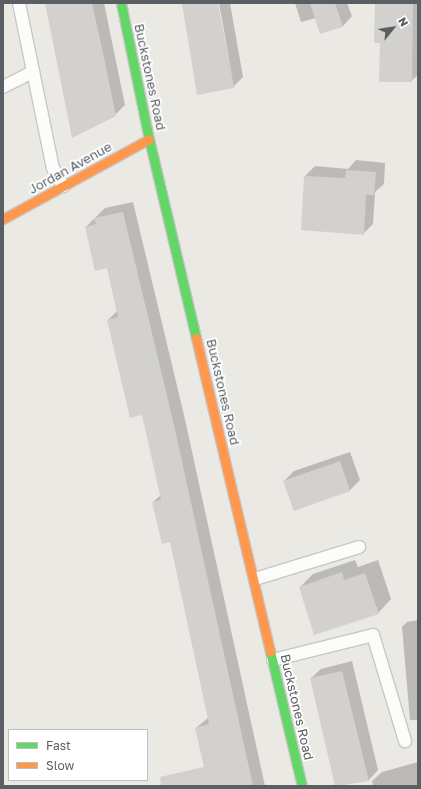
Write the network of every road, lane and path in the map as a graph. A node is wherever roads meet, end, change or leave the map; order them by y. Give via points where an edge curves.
1 (19, 3) edge
2 (121, 3) edge
3 (33, 72) junction
4 (3, 87) edge
5 (150, 139) junction
6 (63, 186) junction
7 (3, 219) edge
8 (359, 547) dead end
9 (255, 579) junction
10 (273, 660) junction
11 (405, 741) dead end
12 (302, 786) edge

1 - 3 lane
2 - 5 main road, Buckstones Road
3 - 4 lane
3 - 6 lane via 53,168
5 - 6 main road, Jordan Avenue
5 - 9 main road, Buckstones Road
6 - 7 main road, Jordan Avenue
8 - 9 lane
9 - 10 main road, Buckstones Road
10 - 11 lane via 373,635
10 - 12 main road, Buckstones Road

